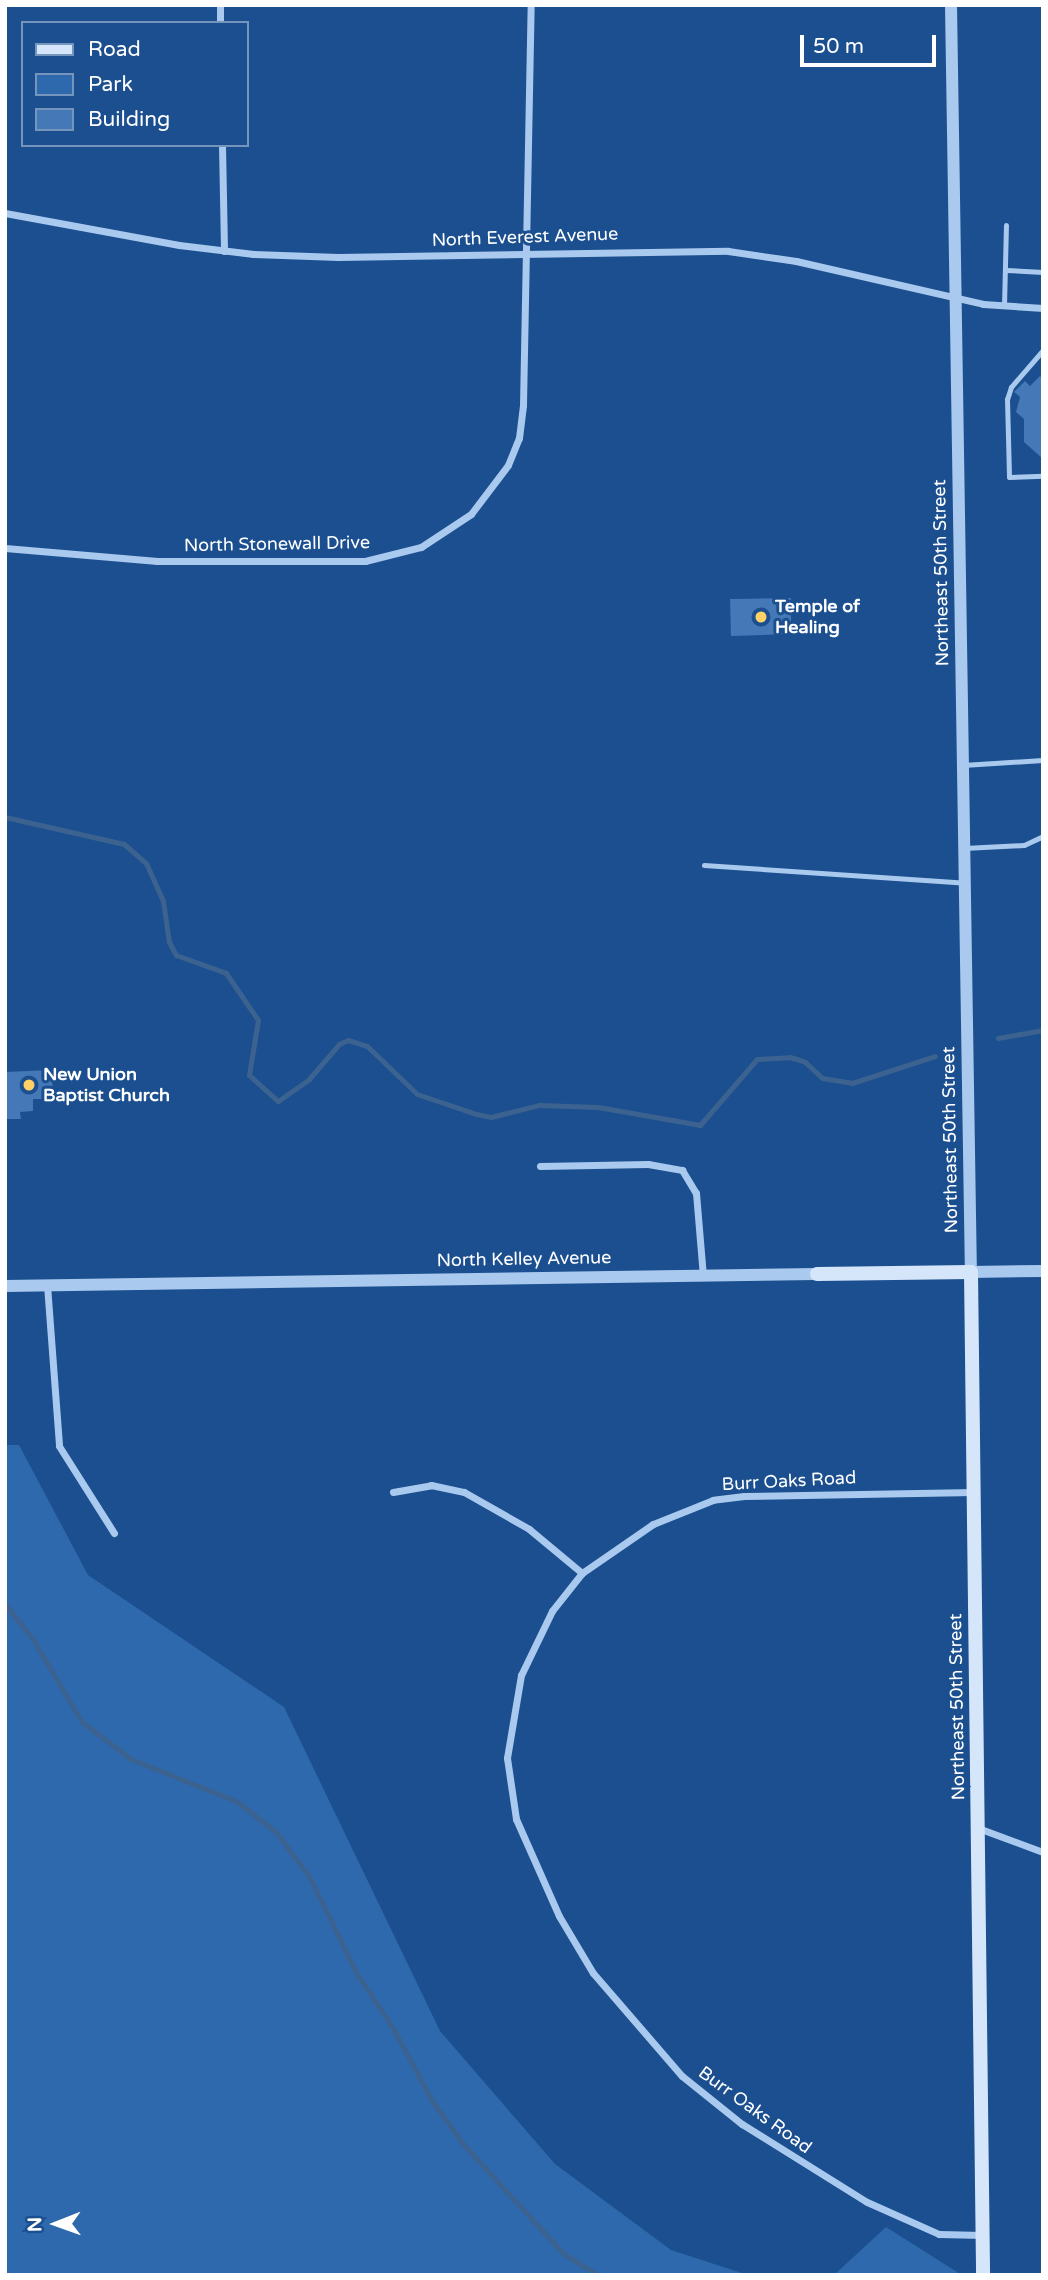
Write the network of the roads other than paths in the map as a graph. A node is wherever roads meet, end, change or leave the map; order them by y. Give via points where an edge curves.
1 (531, 5) edge
2 (951, 5) edge
3 (222, 147) edge
4 (5, 212) edge
5 (1006, 225) dead end
6 (224, 251) junction
7 (525, 253) junction
8 (1006, 270) junction
9 (1043, 272) edge
10 (956, 299) junction
11 (1004, 306) junction
12 (1043, 308) edge
13 (1043, 350) edge
14 (1043, 476) edge
15 (5, 548) edge
16 (1043, 760) edge
17 (963, 765) junction
18 (1043, 836) edge
19 (964, 848) junction
20 (704, 866) dead end
21 (965, 883) junction
22 (540, 1166) dead end
23 (1043, 1270) edge
24 (971, 1272) junction
25 (817, 1274) joint
26 (703, 1276) junction
27 (5, 1286) edge
28 (47, 1286) junction
29 (393, 1492) dead end
30 (974, 1492) junction
31 (114, 1533) dead end
32 (582, 1573) junction
33 (977, 1828) junction
34 (1043, 1852) edge
35 (983, 2235) junction
36 (984, 2275) edge

1 - 7 street, North Stonewall Drive
2 - 10 street, Northeast 50th Street
3 - 6 street
4 - 6 street, North Everest Avenue
5 - 8 lane
6 - 7 street, North Everest Avenue via 338,257
7 - 10 street, North Everest Avenue via 728,251 807,263
7 - 15 street, North Stonewall Drive via 519,438 492,491 447,533 421,547 365,561 157,561
8 - 9 lane
8 - 11 lane
10 - 11 street, North Everest Avenue
10 - 17 street, Northeast 50th Street
11 - 12 street, North Everest Avenue
13 - 14 lane via 1011,387 1007,399 1009,477
16 - 17 lane
17 - 19 street, Northeast 50th Street
18 - 19 lane via 1024,845
19 - 21 street, Northeast 50th Street
20 - 21 lane
21 - 24 street, Northeast 50th Street
22 - 26 street via 648,1164 682,1170 696,1193
23 - 24 street, North Kelley Avenue
24 - 25 main road, North Kelley Avenue
24 - 30 main road, Northeast 50th Street
25 - 26 street, North Kelley Avenue
26 - 28 street, North Kelley Avenue
27 - 28 street, North Kelley Avenue
28 - 31 street via 59,1446
29 - 32 street via 431,1485 464,1492 528,1529
30 - 32 street, Burr Oaks Road via 783,1494 713,1500 653,1524
30 - 33 main road, Northeast 50th Street
32 - 35 street, Burr Oaks Road via 552,1611 527,1660 513,1703 507,1758 511,1801 530,1855 593,1973 682,2076 807,2168 929,2231
33 - 34 street
33 - 35 main road, Northeast 50th Street
35 - 36 main road, Northeast 50th Street

